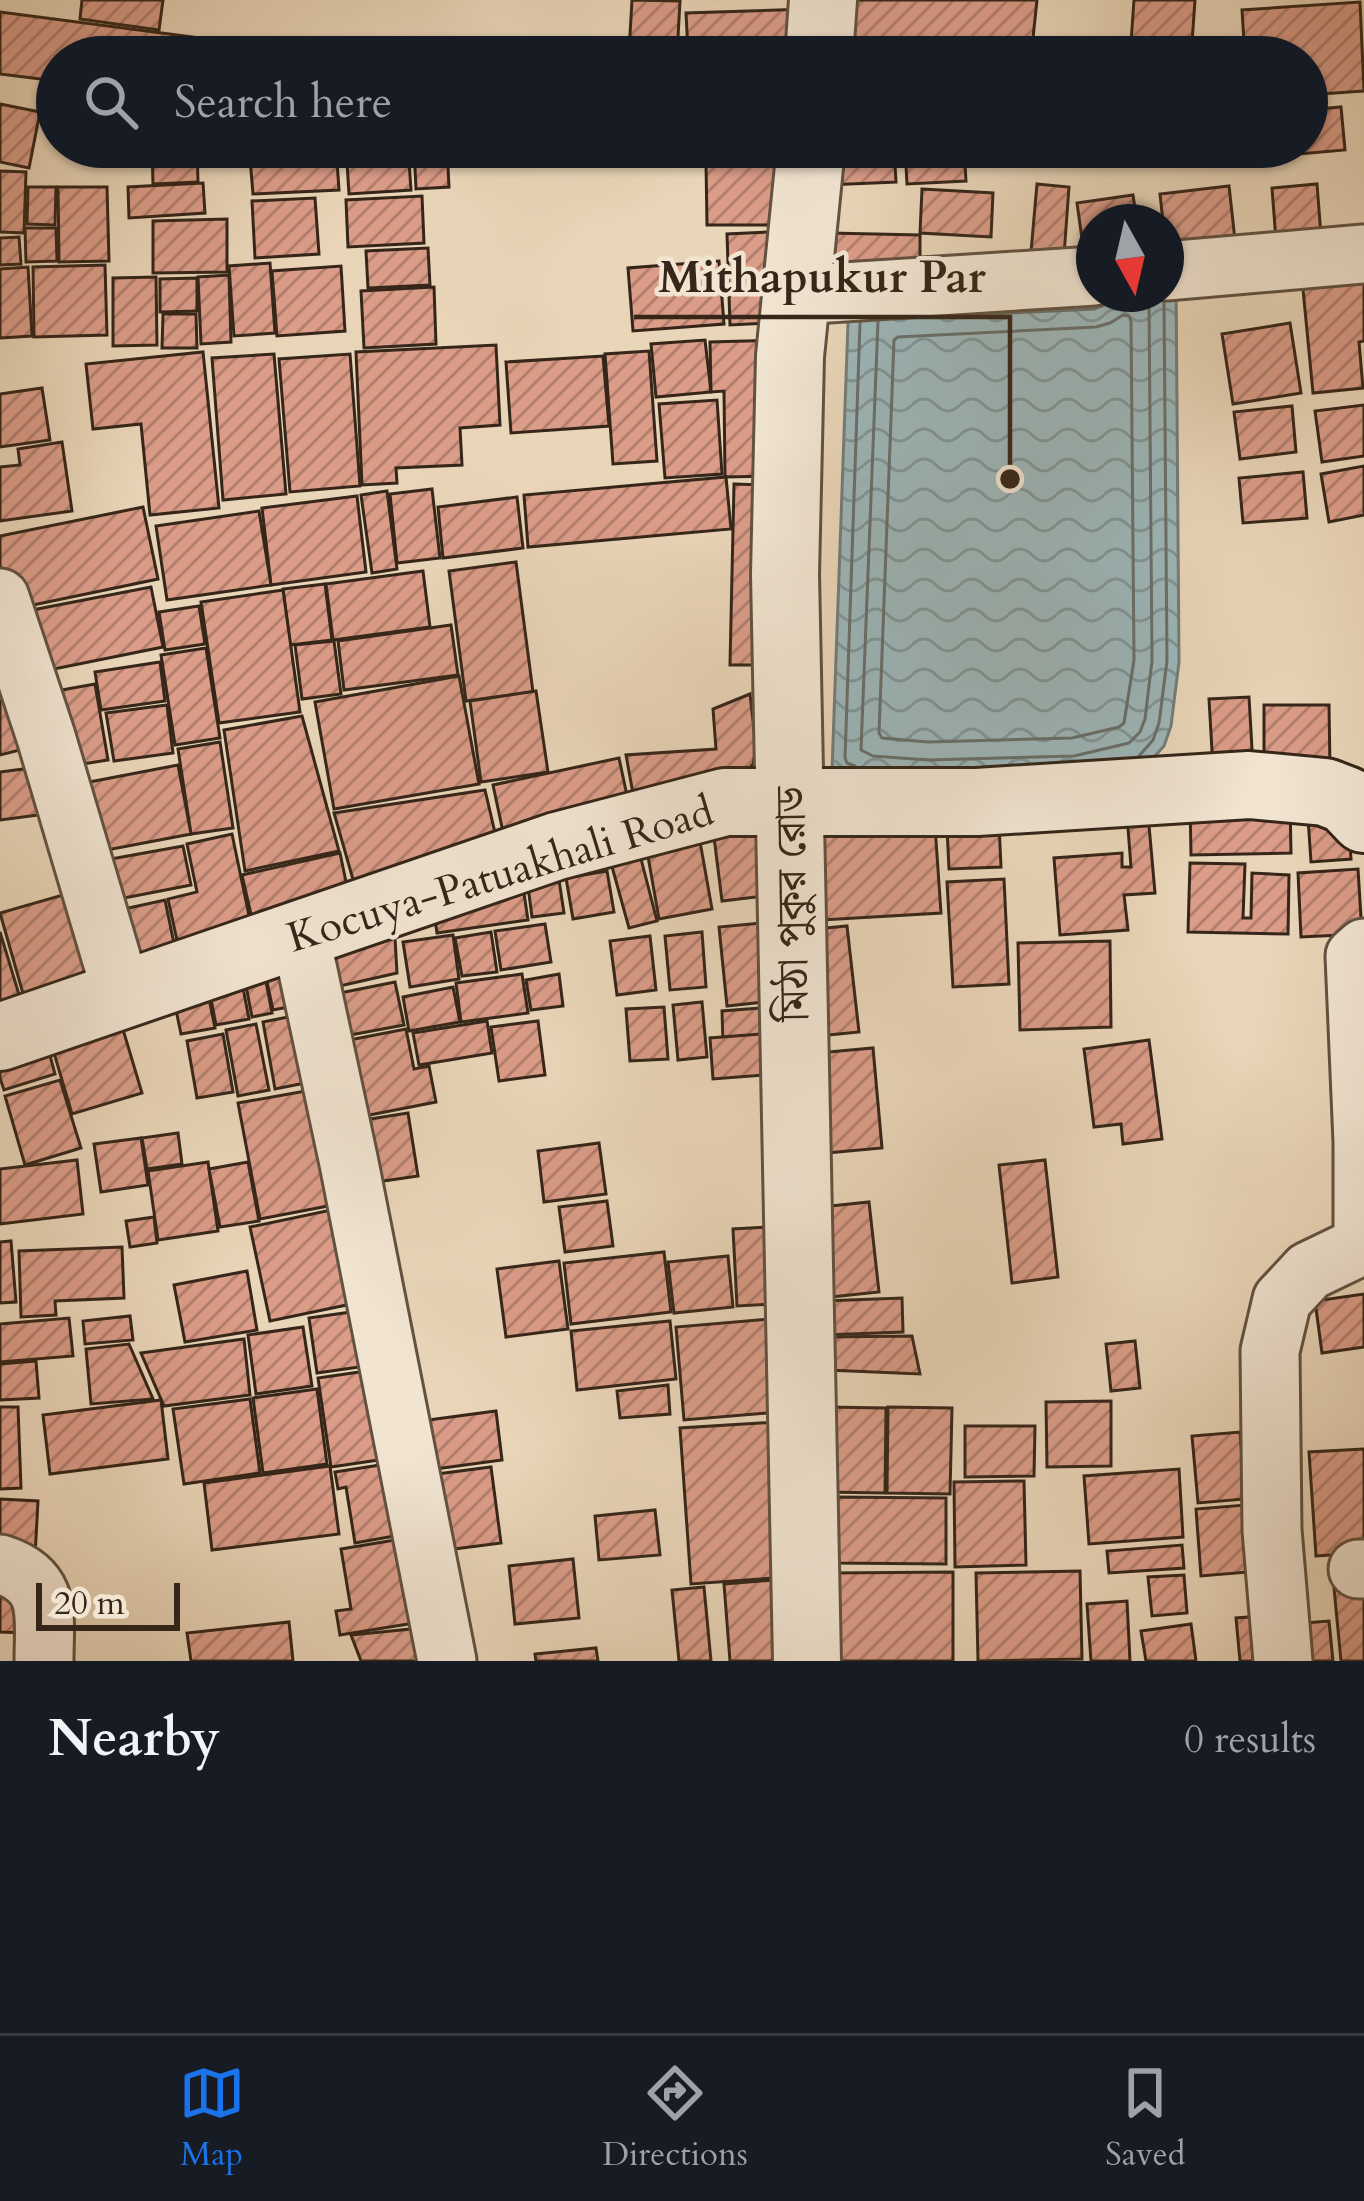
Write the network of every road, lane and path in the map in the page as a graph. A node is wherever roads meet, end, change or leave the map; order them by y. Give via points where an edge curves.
1 (823, 0) edge
2 (820, 36) edge
3 (809, 168) edge
4 (1364, 254) edge
5 (1184, 269) edge
6 (1076, 277) edge
7 (797, 295) junction
8 (0, 598) edge
9 (789, 803) junction
10 (1364, 819) edge
11 (300, 934) junction
12 (1364, 949) edge
13 (122, 994) junction
14 (0, 1037) edge
15 (0, 1564) edge
16 (44, 1661) edge
17 (447, 1661) edge
18 (808, 1661) edge
19 (1283, 1661) edge

1 - 2 street
3 - 7 street, মিঠা পুকুর রোড
4 - 5 street
6 - 7 street
7 - 9 street, মিঠা পুকুর রোড via 785,552
8 - 13 street
9 - 10 street, Kocuya-Patuakhali Road via 1286,786 1346,800
9 - 11 street, Kocuya-Patuakhali Road via 725,802 557,846
9 - 18 street, মিঠা পুকুর রোড
11 - 13 street, Kocuya-Patuakhali Road
11 - 17 street
12 - 19 street via 1354,956 1363,1245 1310,1271 1282,1300 1270,1351
13 - 14 street, Kocuya-Patuakhali Road
15 - 16 street via 36,1585 46,1607

